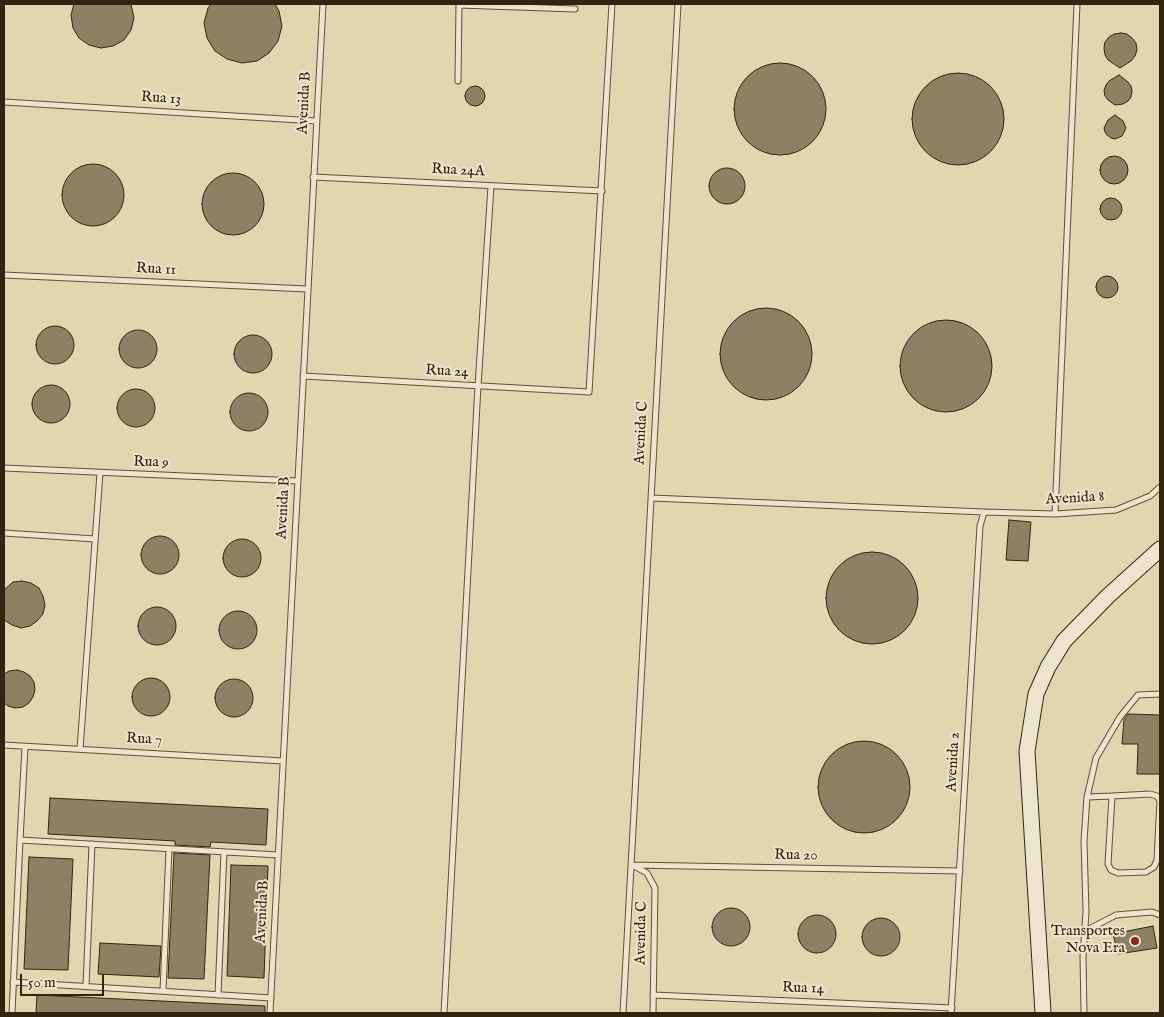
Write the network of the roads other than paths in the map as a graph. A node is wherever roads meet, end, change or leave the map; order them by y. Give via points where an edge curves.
1 (323, 4) edge
2 (459, 4) edge
3 (612, 4) edge
4 (678, 4) edge
5 (1077, 4) edge
6 (575, 9) dead end
7 (458, 81) dead end
8 (4, 102) edge
9 (316, 121) junction
10 (313, 177) junction
11 (491, 186) junction
12 (602, 191) junction
13 (4, 275) edge
14 (308, 289) junction
15 (303, 376) junction
16 (478, 386) junction
17 (4, 468) edge
18 (100, 473) junction
19 (298, 481) junction
20 (1160, 487) edge
21 (651, 498) junction
22 (984, 512) junction
23 (1055, 514) junction
24 (4, 533) edge
25 (95, 540) junction
26 (1160, 549) edge
27 (1160, 694) edge
28 (4, 745) edge
29 (25, 747) junction
30 (80, 749) junction
31 (283, 761) junction
32 (1112, 796) junction
33 (1087, 797) junction
34 (20, 840) junction
35 (92, 844) junction
36 (169, 848) junction
37 (224, 852) junction
38 (278, 855) junction
39 (631, 864) junction
40 (960, 872) junction
41 (1160, 914) edge
42 (1085, 931) junction
43 (13, 982) junction
44 (86, 986) junction
45 (163, 991) junction
46 (218, 995) junction
47 (653, 995) junction
48 (271, 998) junction
49 (952, 1011) edge
50 (12, 1013) edge
51 (270, 1013) edge
52 (444, 1013) edge
53 (623, 1013) edge
54 (653, 1013) edge
55 (1043, 1013) edge
56 (1084, 1013) edge

1 - 9 lane, Avenida B
2 - 6 lane
2 - 7 lane
3 - 12 lane
4 - 21 lane, Avenida C
5 - 23 lane
8 - 9 lane, Rua 13
9 - 10 lane, Avenida B
10 - 11 lane, Rua 24A
10 - 14 lane, Avenida B
11 - 12 lane, Rua 24A
11 - 16 lane
12 - 16 lane, Rua 24 via 590,392
13 - 14 lane, Rua 11
14 - 15 lane, Avenida B
15 - 16 lane, Rua 24
15 - 19 lane, Avenida B
16 - 52 lane
17 - 18 lane, Rua 9
18 - 19 lane, Rua 9
18 - 25 lane
19 - 31 lane, Avenida B
20 - 23 lane, Avenida 8 via 1150,496 1116,510
21 - 22 lane, Avenida 8
21 - 39 lane, Avenida C
22 - 23 lane, Avenida 8
22 - 40 lane, Avenida 2 via 980,526
24 - 25 lane
25 - 30 lane
26 - 55 main road via 1064,641 1036,694 1027,751
27 - 33 lane via 1138,695 1120,717 1096,758
28 - 29 lane, Rua 7
29 - 30 lane, Rua 7
29 - 34 lane
30 - 31 lane, Rua 7
31 - 38 lane, Avenida B
32 - 32 lane via 1150,794 1160,801 1157,860 1154,867 1146,872 1118,874 1108,864
32 - 33 lane
33 - 42 lane
34 - 35 lane
34 - 43 lane
35 - 36 lane
35 - 44 lane
36 - 37 lane
36 - 45 lane
37 - 38 lane
37 - 46 lane
38 - 48 lane, Avenida B
39 - 40 lane, Rua 20
39 - 47 lane, Avenida C via 647,873 655,888
39 - 53 lane, Avenida C
40 - 49 lane, Avenida 2
41 - 42 lane via 1116,915
42 - 56 lane
43 - 44 lane
43 - 50 lane
44 - 45 lane
45 - 46 lane
46 - 48 lane
47 - 49 lane, Rua 14
47 - 54 lane, Avenida C
48 - 51 lane, Avenida B

